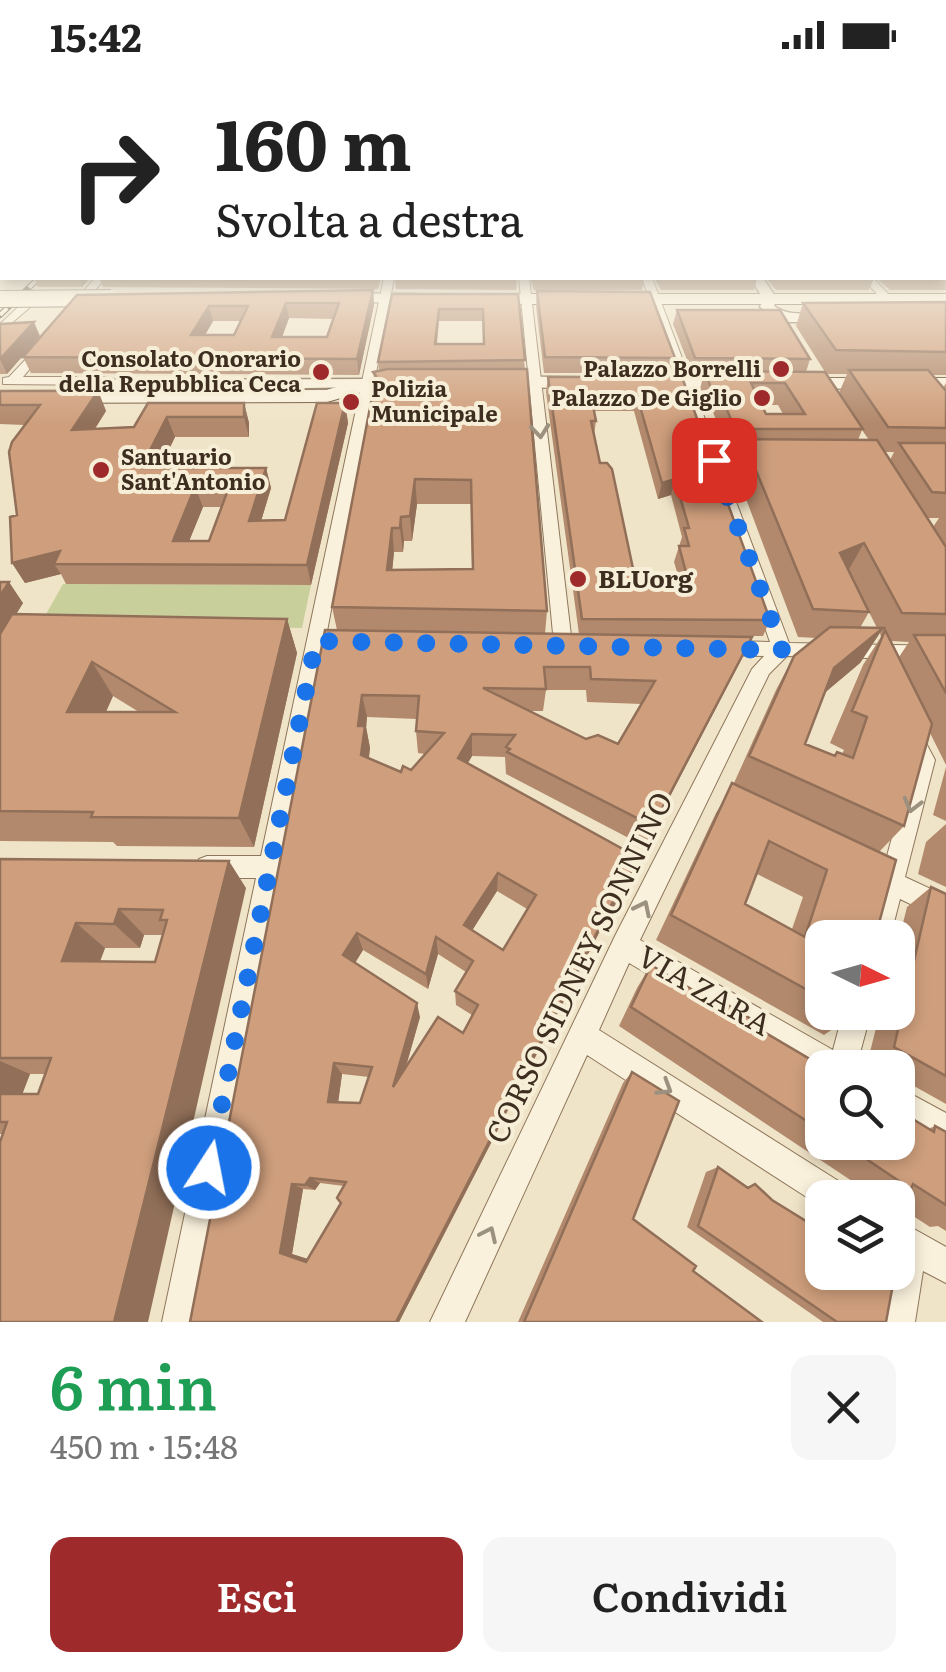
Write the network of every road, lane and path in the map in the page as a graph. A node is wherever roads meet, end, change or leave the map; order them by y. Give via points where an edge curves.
1 (26, 306) edge
2 (76, 306) edge
3 (384, 306) edge
4 (527, 306) edge
5 (659, 306) edge
6 (768, 306) edge
7 (774, 318) junction
8 (854, 318) edge
9 (64, 320) edge
10 (2, 331) edge
11 (53, 334) edge
12 (792, 336) edge
13 (809, 362) edge
14 (428, 382) edge
15 (467, 382) edge
16 (534, 383) junction
17 (686, 383) junction
18 (368, 384) junction
19 (823, 384) junction
20 (4, 387) edge
21 (932, 388) edge
22 (163, 391) junction
23 (126, 394) junction
24 (327, 396) junction
25 (838, 408) edge
26 (360, 418) junction
27 (564, 644) edge
28 (701, 648) edge
29 (782, 650) junction
30 (946, 652) edge
31 (902, 714) edge
32 (190, 867) edge
33 (269, 867) junction
34 (867, 870) edge
35 (892, 882) junction
36 (946, 909) edge
37 (882, 920) edge
38 (624, 945) junction
39 (583, 1036) junction
40 (808, 1050) edge
41 (915, 1112) edge
42 (946, 1130) edge
43 (809, 1180) edge
44 (915, 1247) edge
45 (946, 1266) edge
46 (900, 1290) edge
47 (179, 1322) edge
48 (448, 1322) edge
49 (898, 1322) edge

1 - 10 street
2 - 9 street
3 - 18 street
4 - 16 street
5 - 17 street
6 - 7 street
7 - 8 street
7 - 12 street
11 - 20 street
13 - 19 street
14 - 18 main road
15 - 16 main road
16 - 17 main road
16 -> 27 street
17 - 19 main road
17 - 29 street via 722,460
18 - 22 street
18 - 24 main road
18 - 26 street
19 - 21 main road
19 - 25 street
20 - 23 main road via 96,398
20 - 23 street via 107,382
22 - 23 main road
22 - 24 main road
24 - 26 street
26 - 33 street
28 - 29 street
29 - 30 street via 876,659
38 -> 29 street, CORSO SIDNEY SONNINO via 651,869 712,796 762,669
31 -> 35 street via 924,760
32 - 33 street
33 - 47 street
34 - 35 street
35 - 36 street
35 - 37 street
38 - 39 street, CORSO SIDNEY SONNINO
38 - 40 street, VIA ZARA
39 -> 43 street
48 -> 39 street, CORSO SIDNEY SONNINO
41 - 42 street
44 - 45 street
46 - 49 street

